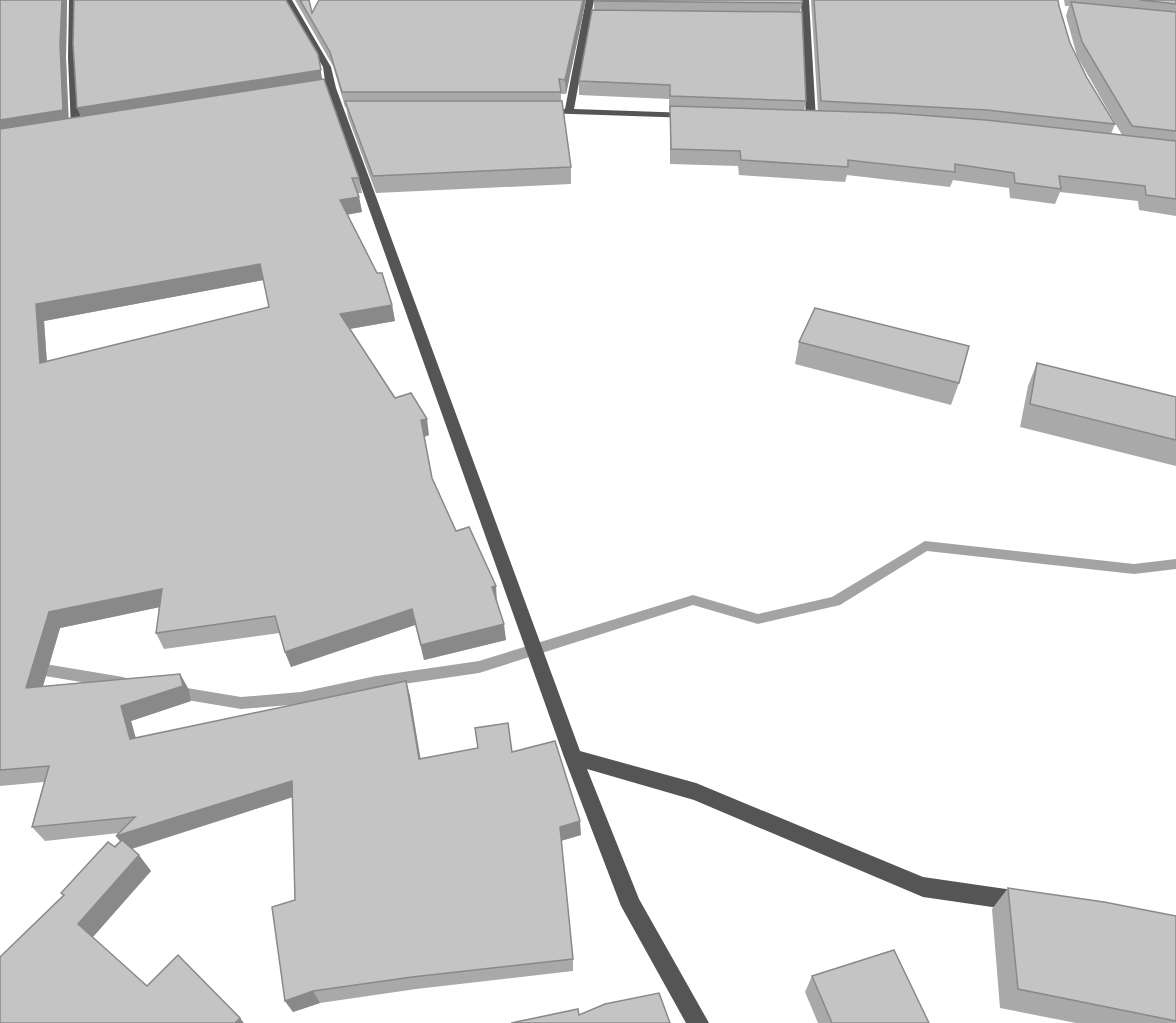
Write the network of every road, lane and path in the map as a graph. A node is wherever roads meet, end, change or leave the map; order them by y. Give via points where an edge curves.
1 (73, 0) edge
2 (288, 0) edge
3 (590, 0) edge
4 (804, 0) edge
5 (587, 19) junction
6 (598, 20) edge
7 (793, 21) edge
8 (804, 21) junction
9 (537, 111) edge
10 (568, 112) junction
11 (705, 117) edge
12 (799, 120) edge
13 (811, 120) junction
14 (822, 120) edge
15 (88, 126) edge
16 (76, 128) junction
17 (65, 130) edge
18 (573, 758) junction
19 (1038, 904) edge
20 (698, 1023) edge

1 - 16 street
2 - 18 street via 327,67 325,89 346,112
3 - 5 street
4 - 8 street
5 - 6 street
5 - 10 street
7 - 8 street
8 - 13 street
9 - 10 street
10 - 11 street
12 - 13 street
13 - 14 street
15 - 16 street
16 - 17 street
18 - 19 street via 696,792 923,887
18 - 20 street via 631,906

